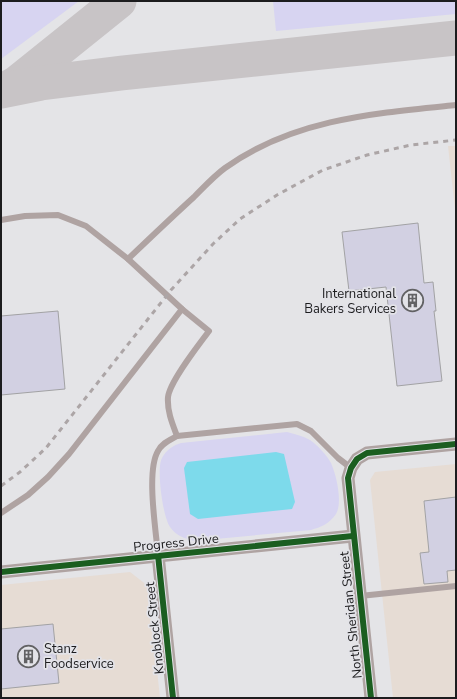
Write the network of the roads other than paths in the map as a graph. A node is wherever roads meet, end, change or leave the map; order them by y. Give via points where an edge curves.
1 (456, 105) edge
2 (1, 220) edge
3 (128, 259) junction
4 (182, 309) junction
5 (177, 436) junction
6 (456, 444) edge
7 (354, 463) junction
8 (1, 513) edge
9 (353, 536) junction
10 (158, 555) junction
11 (1, 572) edge
12 (456, 586) edge
13 (360, 596) junction
14 (173, 698) edge
15 (371, 698) edge

1 - 3 lane via 341,119 296,131 254,150 225,168
2 - 3 lane via 58,215 86,226
3 - 4 lane
4 - 5 lane via 209,331 171,385 168,405
4 - 8 lane via 69,454 28,495
5 - 7 lane via 297,424 310,431 338,458
5 - 10 lane via 158,450 153,464 152,485
6 - 7 street via 372,452
7 - 9 street, North Sheridan Street via 348,478
9 - 10 street, Progress Drive
9 - 13 street, North Sheridan Street
10 - 11 street, Progress Drive
10 - 14 street, Knoblock Street
12 - 13 lane
13 - 15 street, North Sheridan Street

